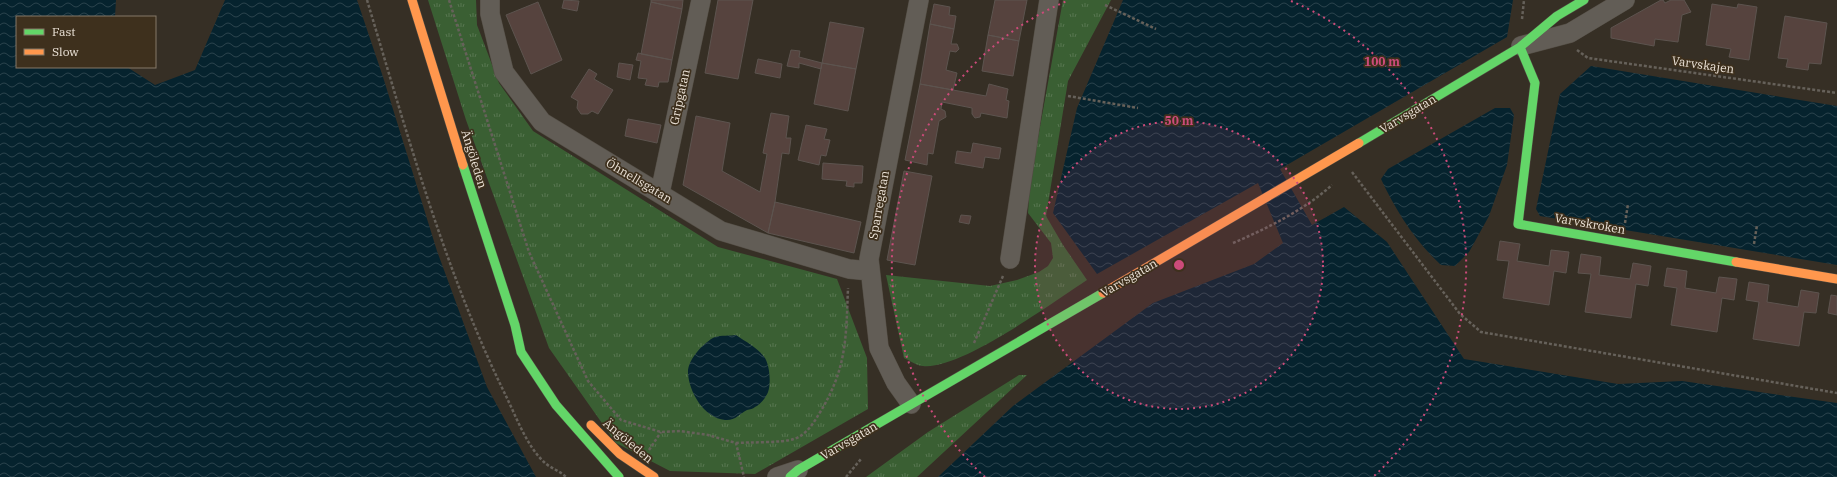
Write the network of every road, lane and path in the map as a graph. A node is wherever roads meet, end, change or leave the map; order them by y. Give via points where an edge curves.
1 (367, 0) edge
2 (412, 0) edge
3 (448, 0) edge
4 (490, 0) edge
5 (701, 0) edge
6 (919, 0) edge
7 (1049, 0) edge
8 (1584, 0) edge
9 (1626, 0) edge
10 (1105, 5) dead end
11 (1156, 29) dead end
12 (1520, 47) junction
13 (1576, 49) dead end
14 (1837, 93) edge
15 (1068, 96) dead end
16 (1138, 108) dead end
17 (1352, 172) dead end
18 (1333, 185) dead end
19 (660, 193) junction
20 (1628, 204) dead end
21 (1757, 225) dead end
22 (1624, 230) dead end
23 (1238, 241) dead end
24 (1753, 251) dead end
25 (1010, 260) joint
26 (848, 269) junction
27 (870, 271) junction
28 (1837, 279) edge
29 (516, 326) junction
30 (529, 340) dead end
31 (971, 348) dead end
32 (1837, 393) edge
33 (911, 404) junction
34 (583, 415) dead end
35 (736, 443) junction
36 (861, 459) dead end
37 (794, 474) edge
38 (566, 477) edge
39 (619, 477) edge
40 (654, 477) edge
41 (744, 477) edge
42 (777, 477) edge
43 (846, 477) edge

1 - 38 path via 440,233 470,314 531,445 544,462
2 - 29 street, Ängöleden
3 - 35 path via 530,252 588,381 621,420 661,432 680,431 708,435
4 - 19 street, Öhnellsgatan via 490,14 504,72 542,122
5 - 19 street, Gripgatan
6 - 27 street, Sparregatan via 879,200 869,259
7 - 25 street
8 - 12 street, Varvsgatan via 1557,16
9 - 12 street, Varvsgatan via 1570,32
10 - 11 path
12 - 28 street, Varvskroken via 1535,83 1518,224
12 - 33 street, Varvsgatan via 1318,168
13 - 14 path, Varvskajen via 1588,58
15 - 16 path
17 - 32 path via 1460,314 1481,332
18 - 23 path via 1316,199
19 - 26 street, Öhnellsgatan via 722,231
20 - 22 path
21 - 24 path
25 - 31 path
26 - 27 street, Öhnellsgatan
26 - 35 path via 846,346 842,365 830,397 810,429 794,439
27 - 33 street, Sparregatan via 879,348 896,383
29 - 30 street, Ängöleden
29 - 39 street, Ängöleden via 522,352 556,405
33 - 37 street, Varvsgatan
34 - 40 street, Ängöleden via 598,433 635,465
35 - 41 path
36 - 43 path
37 - 42 street, Varvsgatan

